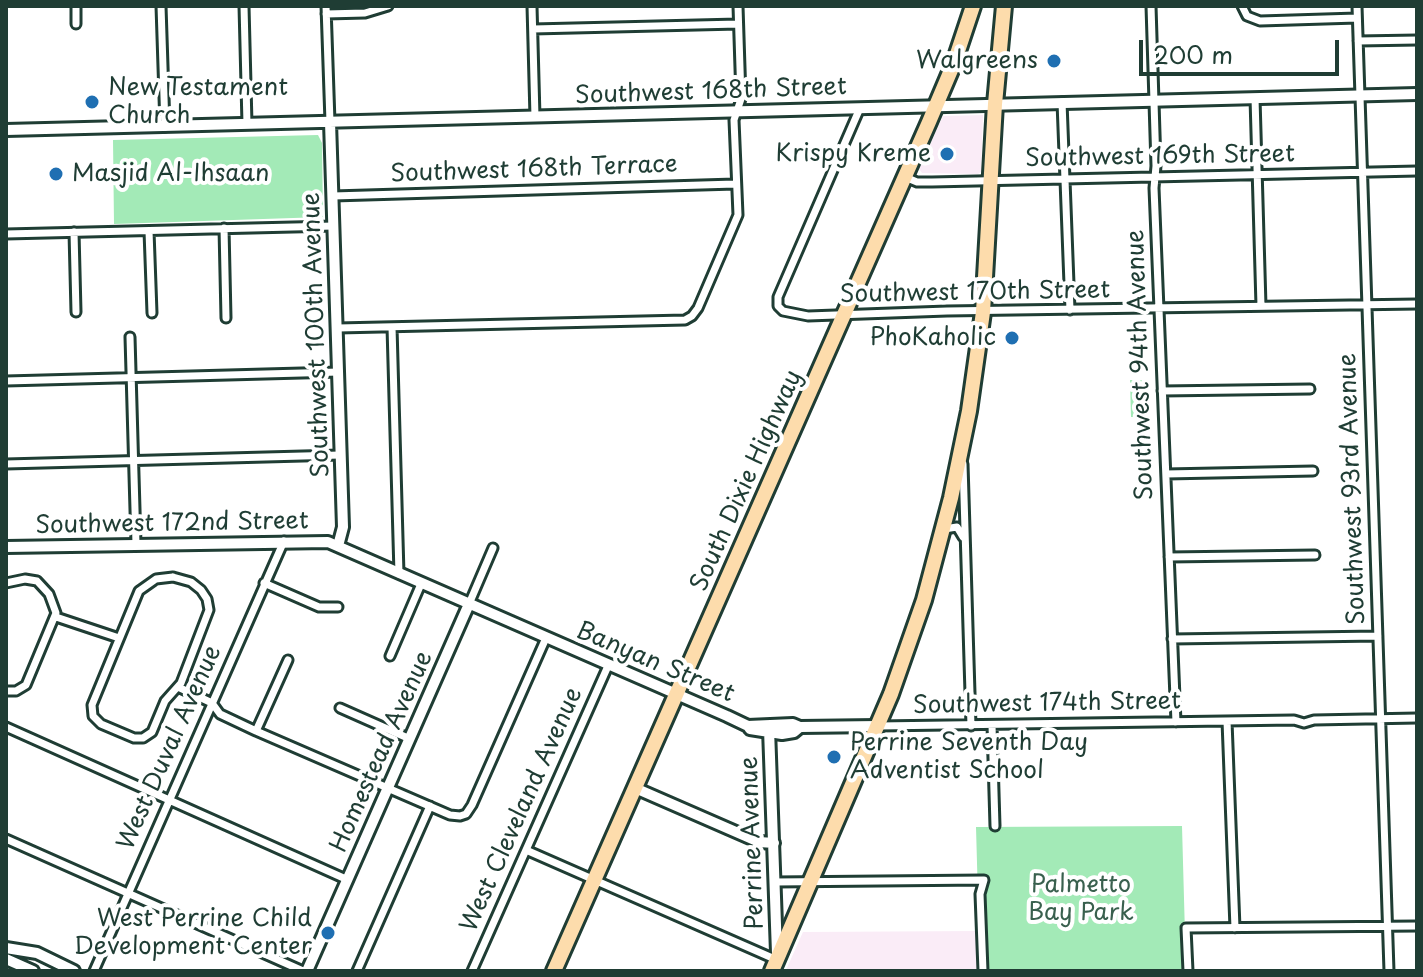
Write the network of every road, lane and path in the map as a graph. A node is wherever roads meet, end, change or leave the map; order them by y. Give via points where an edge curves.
1 (76, 6) edge
2 (161, 6) edge
3 (244, 6) edge
4 (388, 6) edge
5 (532, 6) edge
6 (738, 6) edge
7 (973, 6) edge
8 (1004, 6) edge
9 (1151, 6) edge
10 (1242, 6) edge
11 (1357, 6) edge
12 (326, 10) edge
13 (1357, 18) junction
14 (76, 24) dead end
15 (738, 24) junction
16 (533, 29) junction
17 (1417, 40) edge
18 (1358, 41) junction
19 (1417, 94) edge
20 (1360, 96) junction
21 (1255, 98) junction
22 (1154, 101) junction
23 (1062, 102) junction
24 (995, 104) junction
25 (937, 105) junction
26 (860, 108) junction
27 (736, 113) junction
28 (535, 117) junction
29 (330, 122) junction
30 (247, 124) junction
31 (165, 127) junction
32 (6, 130) edge
33 (1417, 171) edge
34 (1362, 173) junction
35 (1257, 176) junction
36 (905, 177) junction
37 (1155, 177) junction
38 (1065, 180) junction
39 (992, 181) junction
40 (735, 184) junction
41 (333, 196) junction
42 (334, 226) junction
43 (224, 228) junction
44 (149, 231) junction
45 (74, 232) junction
46 (6, 234) edge
47 (1367, 304) junction
48 (1417, 304) edge
49 (1261, 306) junction
50 (1160, 309) junction
51 (1070, 310) junction
52 (76, 312) dead end
53 (983, 312) junction
54 (152, 313) dead end
55 (844, 315) junction
56 (226, 318) dead end
57 (392, 327) junction
58 (338, 328) junction
59 (130, 337) dead end
60 (339, 372) junction
61 (131, 377) junction
62 (6, 381) edge
63 (1310, 389) dead end
64 (1162, 391) junction
65 (962, 446) junction
66 (340, 455) junction
67 (133, 461) junction
68 (6, 464) edge
69 (1313, 471) dead end
70 (1166, 474) junction
71 (944, 529) junction
72 (284, 541) junction
73 (965, 542) junction
74 (136, 544) junction
75 (338, 546) junction
76 (6, 547) edge
77 (493, 548) dead end
78 (1315, 555) dead end
79 (1169, 557) junction
80 (399, 574) junction
81 (6, 583) edge
82 (264, 583) junction
83 (421, 584) junction
84 (469, 604) junction
85 (338, 607) dead end
86 (56, 617) junction
87 (1378, 636) junction
88 (119, 638) junction
89 (546, 638) junction
90 (1172, 639) junction
91 (390, 656) dead end
92 (288, 660) dead end
93 (608, 666) junction
94 (178, 687) junction
95 (6, 691) edge
96 (676, 695) junction
97 (212, 703) junction
98 (340, 708) dead end
99 (1417, 718) edge
100 (1381, 719) junction
101 (1227, 721) junction
102 (1176, 722) junction
103 (992, 725) junction
104 (878, 726) junction
105 (971, 726) junction
106 (6, 727) edge
107 (769, 729) junction
108 (256, 731) junction
109 (410, 739) junction
110 (635, 788) junction
111 (388, 789) junction
112 (168, 800) junction
113 (430, 806) junction
114 (995, 826) dead end
115 (6, 839) edge
116 (774, 843) junction
117 (526, 850) junction
118 (348, 880) junction
119 (595, 880) junction
120 (775, 882) junction
121 (811, 882) junction
122 (129, 893) junction
123 (1417, 926) edge
124 (1387, 927) junction
125 (1235, 928) junction
126 (6, 948) edge
127 (6, 959) edge
128 (776, 967) edge
129 (33, 971) edge
130 (74, 971) edge
131 (94, 971) edge
132 (305, 971) edge
133 (357, 971) edge
134 (472, 971) edge
135 (554, 971) edge
136 (983, 971) edge
137 (1188, 971) edge
138 (1389, 971) edge

1 - 14 street
2 - 31 street
3 - 30 street
4 - 12 street via 365,13
5 - 16 street
6 - 15 street
7 - 25 highway, South Dixie Highway
8 - 24 highway
9 - 22 street, Southwest 94th Avenue
10 - 13 street via 1250,19 1266,21
11 - 13 street, Southwest 93rd Avenue
12 - 29 street
13 - 18 street, Southwest 93rd Avenue
15 - 16 street
15 - 27 street via 741,99
16 - 28 street
17 - 18 street
18 - 20 street, Southwest 93rd Avenue
19 - 20 street, Southwest 168th Street
20 - 21 street, Southwest 168th Street
20 - 34 street, Southwest 93rd Avenue
21 - 22 street, Southwest 168th Street
21 - 35 street
22 - 23 street, Southwest 168th Street
22 - 37 street, Southwest 94th Avenue
23 - 24 street, Southwest 168th Street
23 - 38 street
24 - 25 street, Southwest 168th Street
24 - 39 highway
25 - 26 street, Southwest 168th Street
25 - 36 highway, South Dixie Highway
26 - 27 street, Southwest 168th Street
26 - 55 street, Southwest 170th Street via 779,293 783,311
27 - 28 street, Southwest 168th Street
27 - 40 street
28 - 29 street, Southwest 168th Street
29 - 30 street, Southwest 168th Street
29 - 41 street, Southwest 100th Avenue
30 - 31 street, Southwest 168th Street
31 - 32 street, Southwest 168th Street
33 - 34 street, Southwest 169th Street
34 - 35 street, Southwest 169th Street
34 - 47 street, Southwest 93rd Avenue
35 - 37 street, Southwest 169th Street
35 - 49 street
36 - 39 street, Southwest 169th Street via 924,182
36 - 55 highway, South Dixie Highway
37 - 38 street, Southwest 169th Street
37 - 50 street, Southwest 94th Avenue
38 - 39 street, Southwest 169th Street
38 - 51 street
39 - 53 highway
40 - 41 street, Southwest 168th Terrace
40 - 57 street via 735,224 697,311 688,319
41 - 42 street, Southwest 100th Avenue
42 - 43 street
42 - 58 street, Southwest 100th Avenue
43 - 44 street
43 - 56 street
44 - 45 street
44 - 54 street
45 - 46 street
45 - 52 street
47 - 48 street, Southwest 170th Street
47 - 49 street, Southwest 170th Street
47 - 87 street, Southwest 93rd Avenue
49 - 50 street, Southwest 170th Street
50 - 51 street, Southwest 170th Street
50 - 64 street, Southwest 94th Avenue
51 - 53 street, Southwest 170th Street
53 - 55 street, Southwest 170th Street
53 - 65 highway
55 - 96 highway, South Dixie Highway
57 - 58 street
57 - 80 street
58 - 60 street, Southwest 100th Avenue
59 - 61 street
60 - 61 street
60 - 66 street, Southwest 100th Avenue
61 - 62 street
61 - 67 street
63 - 64 street
64 - 70 street, Southwest 94th Avenue
65 - 71 highway
65 - 73 street
66 - 67 street
66 - 75 street, Southwest 100th Avenue via 343,527
67 - 68 street
67 - 74 street
69 - 70 street
70 - 79 street, Southwest 94th Avenue
71 - 73 street via 957,527
71 - 104 highway via 920,614
72 - 74 street, Southwest 172nd Street
72 - 75 street, Southwest 172nd Street
72 - 82 street, West Duval Avenue
73 - 105 street
74 - 76 street, Southwest 172nd Street
75 - 80 street, Southwest 172nd Street
77 - 84 street, Homestead Avenue
78 - 79 street
79 - 90 street, Southwest 94th Avenue
80 - 83 street, Southwest 172nd Street
81 - 86 street via 41,583
82 - 85 street via 319,607
82 - 97 street, West Duval Avenue
83 - 84 street, Banyan Street
83 - 91 street
84 - 89 street, Banyan Street
84 - 109 street, Homestead Avenue
86 - 88 street
86 - 95 street via 26,685
87 - 90 street
87 - 100 street, Southwest 93rd Avenue
88 - 94 street via 92,705 98,721 126,735 146,736
88 - 94 street via 136,595 148,583 173,577 196,585 209,610
89 - 93 street, Banyan Street
89 - 113 street via 472,805 463,815
90 - 102 street, Southwest 94th Avenue
92 - 108 street
93 - 96 street, Banyan Street
93 - 117 street, West Cleveland Avenue
94 - 97 street
96 - 107 street, Banyan Street via 757,732
96 - 110 highway, South Dixie Highway
97 - 108 street via 220,714
97 - 112 street, West Duval Avenue
98 - 109 street
99 - 100 street, Southwest 174th Street
100 - 101 street, Southwest 174th Street
100 - 124 street, Southwest 93rd Avenue
101 - 102 street, Southwest 174th Street
101 - 125 street
102 - 103 street, Southwest 174th Street
103 - 105 street, Southwest 174th Street
103 - 114 street
104 - 105 street, Southwest 174th Street
104 - 107 street, Southwest 174th Street via 800,727 788,733
104 - 121 highway
106 - 112 street
107 - 116 street, Perrine Avenue
108 - 111 street
109 - 111 street, Homestead Avenue
110 - 116 street via 759,842
110 - 119 highway, South Dixie Highway
111 - 113 street
111 - 118 street, Homestead Avenue
112 - 118 street
112 - 122 street, West Duval Avenue
113 - 133 street
115 - 122 street
116 - 120 street, Perrine Avenue
117 - 119 street
117 - 134 street, West Cleveland Avenue
118 - 132 street, Homestead Avenue
119 - 128 street
119 - 135 highway, South Dixie Highway
120 - 121 street
120 - 128 street, Perrine Avenue
121 - 128 highway
121 - 136 street via 984,880
122 - 131 street, West Duval Avenue
122 - 132 street
123 - 124 street
124 - 125 street
124 - 138 street, Southwest 93rd Avenue
125 - 137 street via 1186,928
126 - 130 street via 37,953
127 - 129 street

